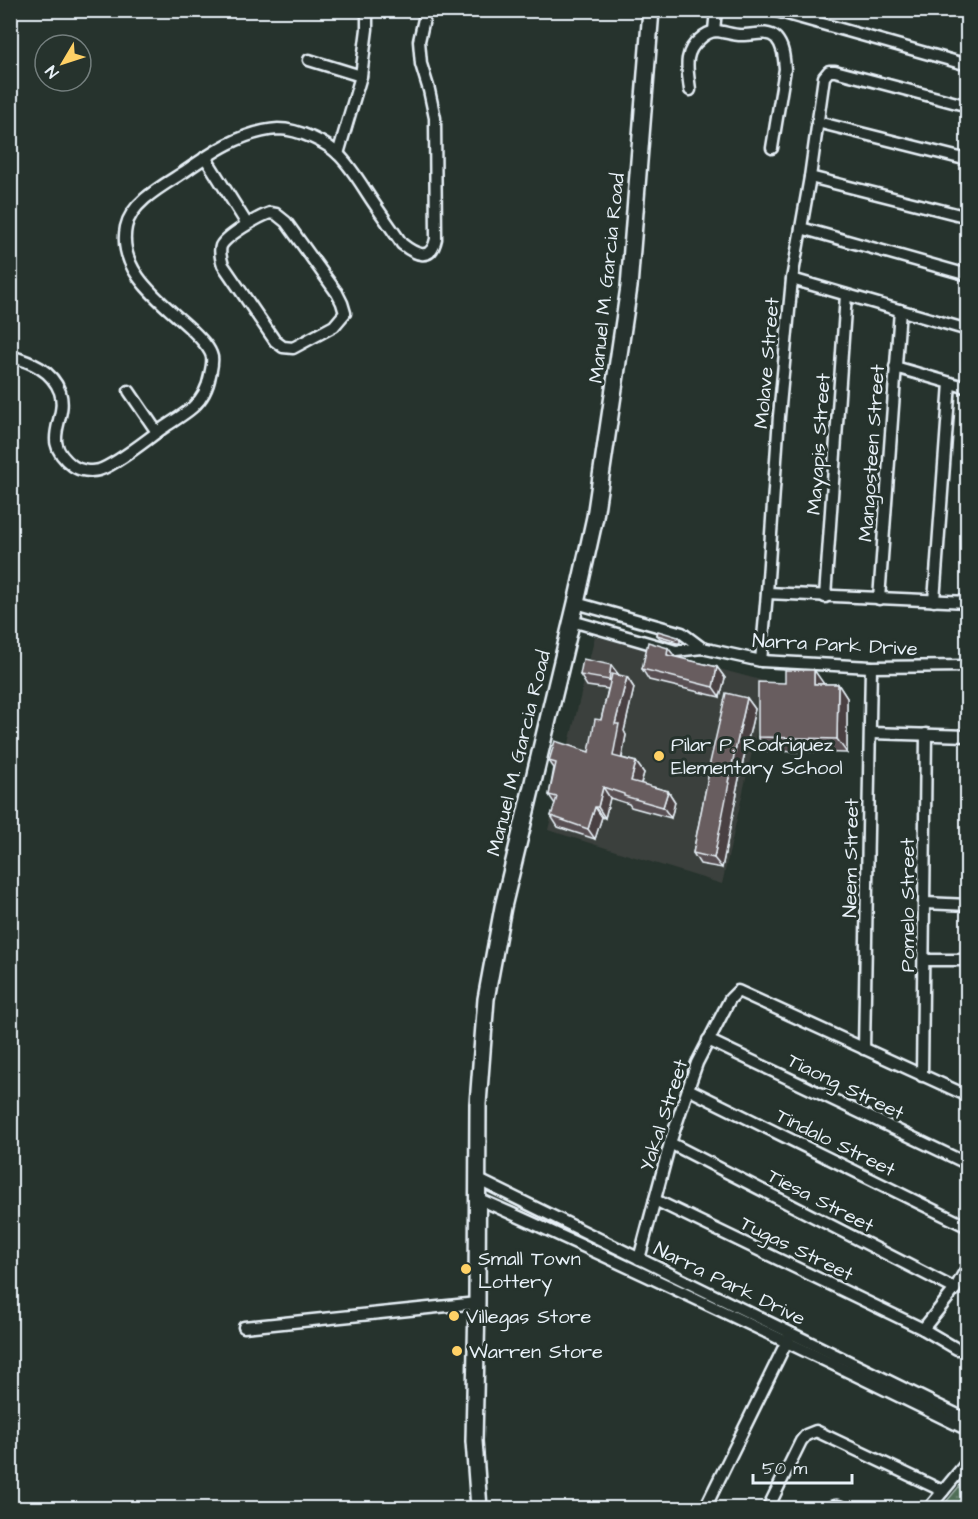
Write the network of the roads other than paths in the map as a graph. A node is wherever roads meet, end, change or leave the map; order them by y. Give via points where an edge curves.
1 (367, 10) edge
2 (426, 10) edge
3 (651, 10) edge
4 (716, 10) edge
5 (773, 10) edge
6 (714, 31) junction
7 (309, 60) dead end
8 (968, 65) edge
9 (361, 76) junction
10 (690, 90) dead end
11 (968, 106) edge
12 (817, 122) junction
13 (772, 148) dead end
14 (338, 154) junction
15 (205, 158) junction
16 (968, 160) edge
17 (810, 177) junction
18 (968, 217) edge
19 (247, 224) junction
20 (801, 228) junction
21 (968, 274) edge
22 (792, 279) junction
23 (846, 294) junction
24 (900, 310) junction
25 (968, 330) edge
26 (10, 356) edge
27 (895, 367) junction
28 (950, 383) junction
29 (968, 388) edge
30 (129, 391) dead end
31 (157, 432) junction
32 (767, 593) junction
33 (825, 597) junction
34 (879, 599) junction
35 (934, 601) junction
36 (968, 602) edge
37 (576, 603) junction
38 (572, 621) junction
39 (702, 648) junction
40 (761, 662) junction
41 (968, 666) edge
42 (871, 668) junction
43 (871, 733) junction
44 (926, 734) junction
45 (968, 736) edge
46 (924, 903) junction
47 (968, 905) edge
48 (924, 960) junction
49 (968, 960) edge
50 (708, 1040) junction
51 (864, 1049) junction
52 (922, 1076) junction
53 (688, 1089) junction
54 (968, 1096) edge
55 (670, 1143) junction
56 (968, 1164) edge
57 (477, 1179) junction
58 (477, 1198) junction
59 (655, 1200) junction
60 (968, 1227) edge
61 (639, 1259) junction
62 (968, 1266) edge
63 (955, 1289) junction
64 (477, 1303) junction
65 (244, 1327) dead end
66 (923, 1329) junction
67 (789, 1337) junction
68 (968, 1349) edge
69 (968, 1420) edge
70 (968, 1430) edge
71 (968, 1461) edge
72 (943, 1491) junction
73 (830, 1508) edge
74 (478, 1509) edge
75 (705, 1509) edge
76 (768, 1509) edge
77 (844, 1509) edge
78 (929, 1509) edge

1 - 9 street
2 - 14 street via 419,41 435,118 436,239 430,251 418,255 402,244
3 - 37 main road, Manuel M. Garcia Road via 629,287 595,517
4 - 6 street
5 - 8 street
6 - 10 street via 689,52
6 - 13 street via 768,34 782,48 785,69
7 - 9 street
9 - 14 street
11 - 12 street, Molave Street via 829,71 824,77
12 - 16 street
12 - 17 street, Molave Street
14 - 15 street via 321,141 279,129 239,139
15 - 19 street
15 - 31 street via 148,196 133,211 126,226 125,248 142,284 197,334 212,356 207,389 194,406
17 - 18 street
17 - 20 street, Molave Street
19 - 19 street via 225,242 220,256 275,341 294,348 334,326 345,313 342,303 286,222 270,213
20 - 21 street
20 - 22 street, Molave Street
22 - 23 street
22 - 32 street, Molave Street
23 - 24 street
23 - 33 street, Mayapis Street
24 - 25 street
24 - 27 street, Mangosteen Street
26 - 31 street via 45,370 54,381 61,406 57,447 63,459 79,471 98,470 114,462
27 - 28 street
27 - 34 street, Mangosteen Street
28 - 29 street
28 - 35 street
30 - 31 street
32 - 33 street
32 - 40 street, Molave Street
33 - 34 street
34 - 35 street
35 - 36 street
37 - 38 main road, Manuel M. Garcia Road
37 - 39 street, Narra Park Drive via 682,633
38 - 39 street, Narra Park Drive via 676,651
38 - 57 main road, Manuel M. Garcia Road via 503,907 486,999
39 - 40 street, Narra Park Drive
40 - 42 street, Narra Park Drive
41 - 42 street, Narra Park Drive
42 - 43 street, Neem Street
43 - 44 street
43 - 51 street, Neem Street
44 - 45 street
44 - 46 street, Pomelo Street
46 - 47 street
46 - 48 street, Pomelo Street
48 - 49 street
48 - 52 street, Pomelo Street
50 - 51 street, Yakal Street via 738,991
50 - 53 street, Yakal Street
50 - 56 street, Tiaong Street
51 - 52 street
52 - 54 street
53 - 55 street, Yakal Street
53 - 60 street, Tindalo Street
55 - 59 street, Yakal Street
55 - 63 street, Tiesa Street
57 - 58 main road, Manuel M. Garcia Road
57 - 61 street, Narra Park Drive
58 - 64 main road, Manuel M. Garcia Road
58 - 67 street, Narra Park Drive
59 - 61 street, Yakal Street
59 - 66 street, Tugas Street
61 - 67 street, Narra Park Drive
62 - 63 street
63 - 66 street
64 - 65 street
64 - 74 main road, Manuel M. Garcia Road via 474,1441
66 - 68 street, Tugas Street via 957,1349
67 - 69 street, Narra Park Drive
67 - 70 street, Narra Park Drive
67 - 75 street
71 - 72 street
72 - 76 street via 816,1431 801,1441
72 - 78 street
73 - 77 street via 838,1505

